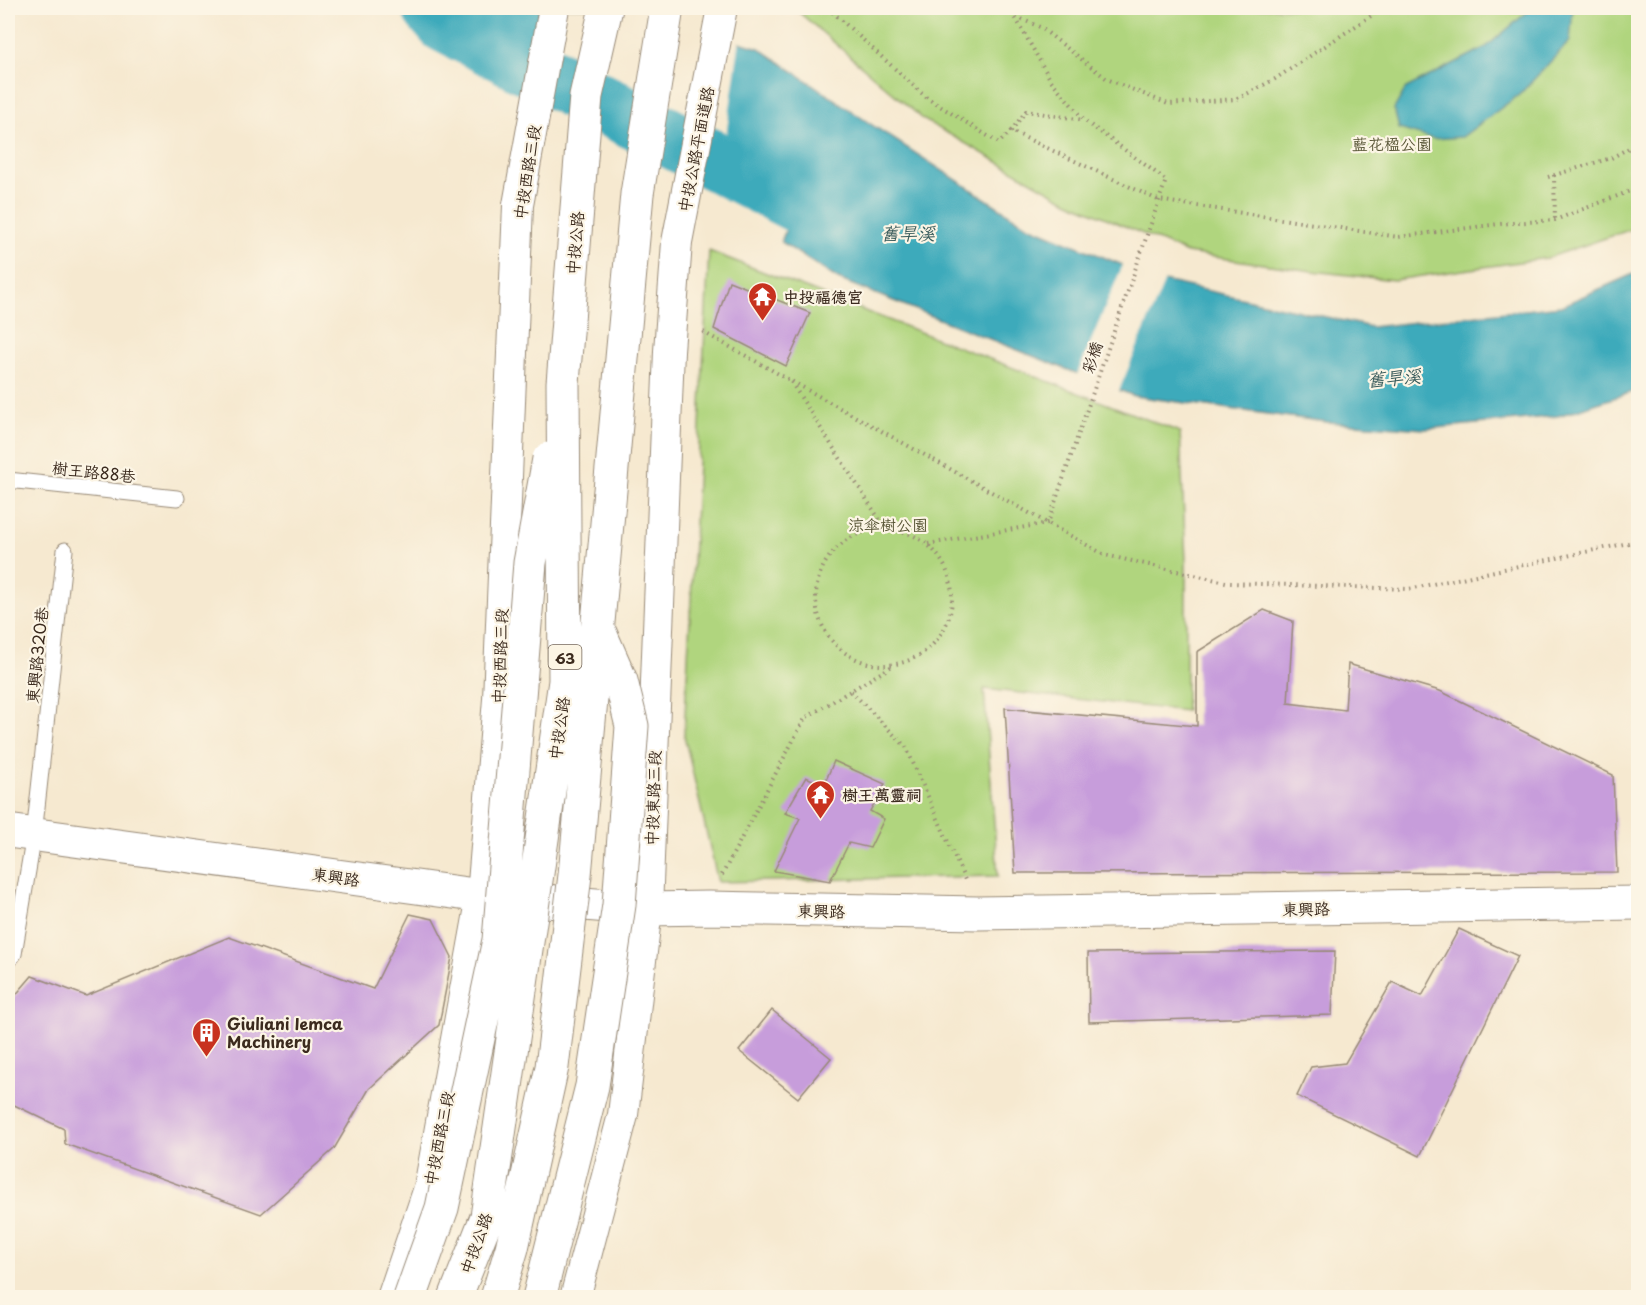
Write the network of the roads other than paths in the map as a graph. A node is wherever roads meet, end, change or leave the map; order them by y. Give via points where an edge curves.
1 (554, 8) edge
2 (606, 8) edge
3 (667, 8) edge
4 (722, 8) edge
5 (674, 292) joint
6 (563, 383) junction
7 (8, 480) edge
8 (177, 498) dead end
9 (65, 550) dead end
10 (599, 629) junction
11 (21, 833) edge
12 (482, 896) junction
13 (1638, 903) edge
14 (647, 909) junction
15 (8, 962) edge
16 (392, 1298) edge
17 (410, 1298) edge
18 (455, 1298) edge
19 (497, 1298) edge
20 (539, 1298) edge
21 (575, 1298) edge

1 - 12 street, 中投西路三段 via 518,205 498,699
2 - 6 main road, 中投公路 / 63, bridge via 586,96
3 - 10 main road, 中投公路 / 63, bridge via 637,194
4 - 5 street, 中投公路平面道路 via 677,242
5 - 14 street, 中投東路三段
6 - 17 main road, bridge via 530,563 499,940 441,1209
6 - 18 main road, 中投公路 / 63, bridge via 565,681 487,1217
7 - 8 lane, 樹王路88巷
9 - 11 lane, 東興路320巷
10 - 19 main road, 中投公路 / 63, bridge via 552,1067 512,1248
10 - 20 main road, bridge via 621,681 632,726 619,904 592,1086
11 - 12 main road, 東興路
11 - 15 lane, 東興路320巷 via 14,954
12 - 14 main road, 東興路
12 - 16 street, 中投西路三段 via 429,1188
13 - 14 main road, 東興路 via 978,913
14 - 21 street, 中投東路三段 via 623,1115

